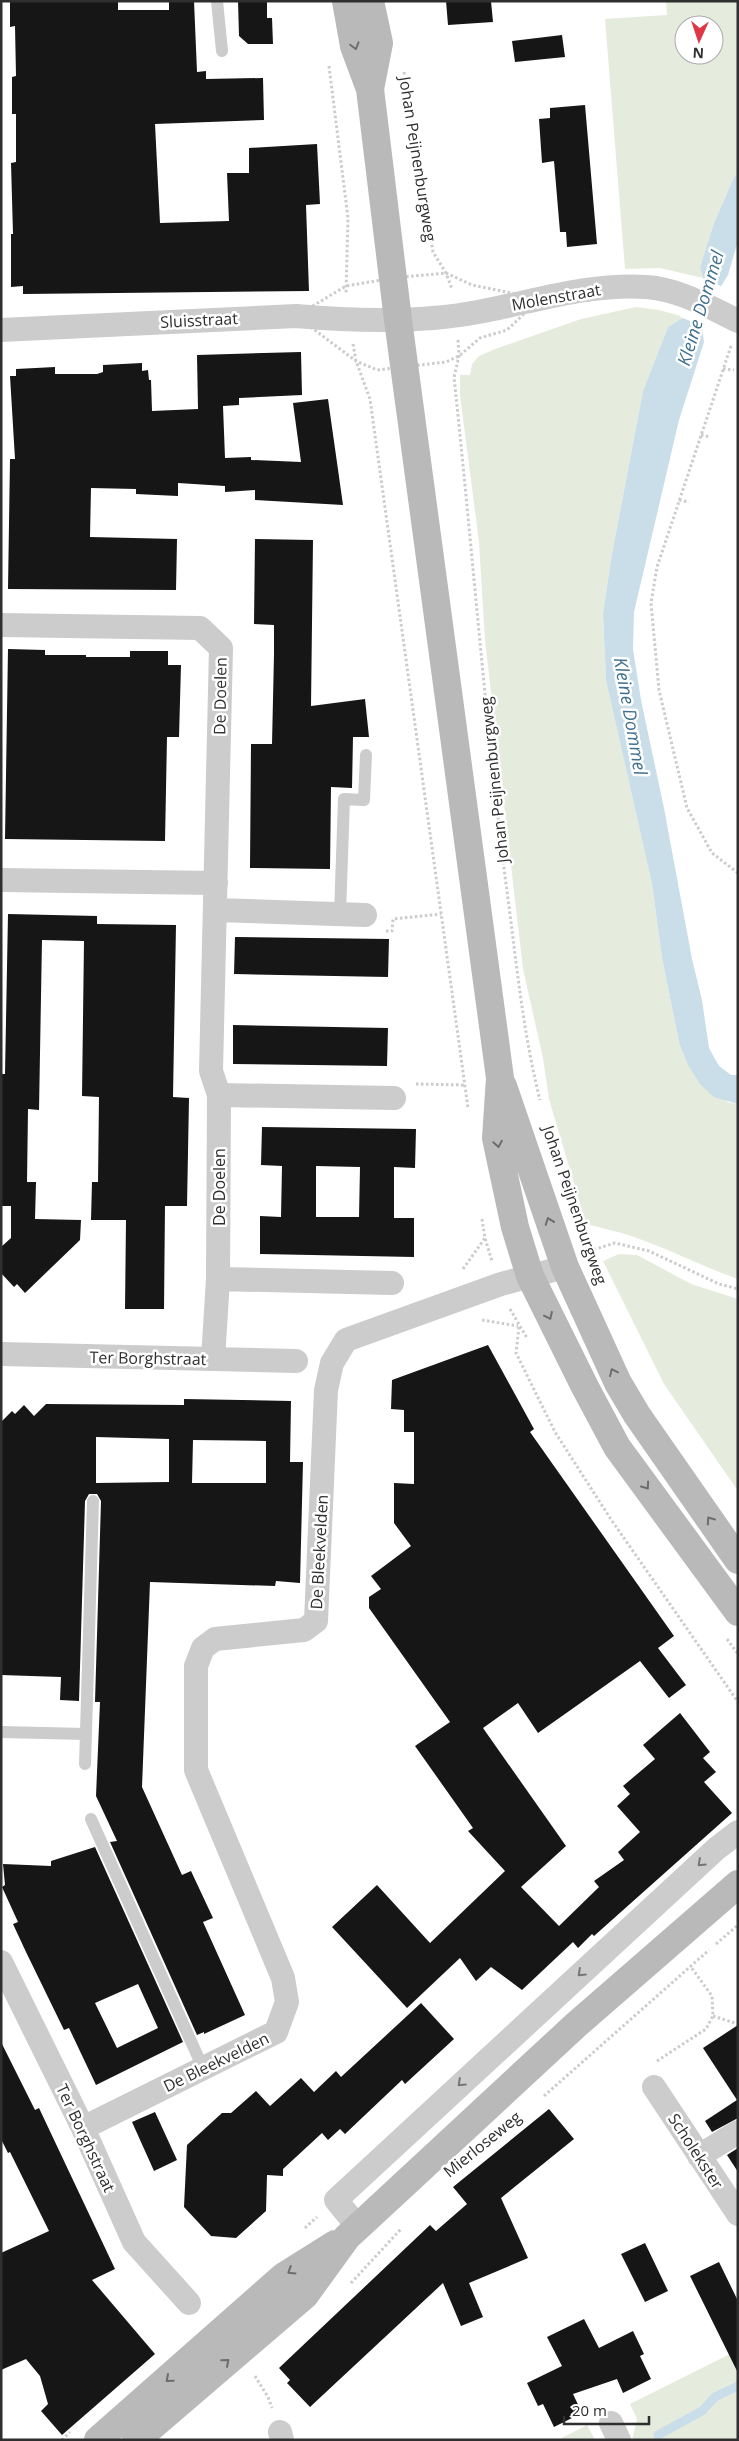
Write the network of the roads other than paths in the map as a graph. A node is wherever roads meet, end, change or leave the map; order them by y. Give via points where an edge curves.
1 (217, 1) edge
2 (346, 1) edge
3 (370, 1) edge
4 (222, 51) dead end
5 (370, 89) junction
6 (398, 320) junction
7 (730, 325) edge
8 (1, 330) edge
9 (1, 625) edge
10 (366, 755) dead end
11 (1, 880) edge
12 (216, 883) junction
13 (215, 910) junction
14 (340, 914) junction
15 (365, 915) road end
16 (500, 1078) junction
17 (219, 1095) junction
18 (394, 1098) road end
19 (566, 1266) junction
20 (530, 1276) junction
21 (218, 1278) junction
22 (392, 1283) dead end
23 (1, 1354) edge
24 (213, 1359) junction
25 (296, 1361) dead end
26 (93, 1501) dead end
27 (738, 1560) edge
28 (738, 1612) edge
29 (1, 1732) edge
30 (86, 1734) junction
31 (86, 1764) dead end
32 (91, 1818) dead end
33 (738, 1832) edge
34 (738, 1884) edge
35 (1, 1962) edge
36 (203, 2068) junction
37 (654, 2087) road end
38 (83, 2128) junction
39 (738, 2132) edge
40 (699, 2156) junction
41 (738, 2214) edge
42 (352, 2232) junction
43 (188, 2303) dead end
44 (98, 2440) edge
45 (136, 2440) edge

1 - 4 lane
2 -> 5 main road, Johan Peijnenburgweg via 354,46
3 - 5 main road, Johan Peijnenburgweg via 379,43
5 - 6 main road, Johan Peijnenburgweg
6 - 7 street, Molenstraat via 475,313 574,291 647,286 684,295
6 - 8 street, Sluisstraat via 296,316
6 - 16 main road, Johan Peijnenburgweg
9 - 12 street, De Doelen via 200,628 221,648
10 - 14 lane via 364,800 344,799
11 - 12 street
12 - 13 street, De Doelen
13 - 14 street
13 - 17 street, De Doelen via 211,1071
14 - 15 street
19 -> 16 main road, Johan Peijnenburgweg
16 -> 20 main road, Johan Peijnenburgweg via 496,1138 515,1227
17 - 18 street
17 - 21 street, De Doelen
19 - 20 street, De Bleekvelden
27 -> 19 main road, Johan Peijnenburgweg via 637,1415 618,1382
20 -> 28 main road, Johan Peijnenburgweg via 617,1447
20 - 36 street, De Bleekvelden via 346,1340 332,1363 326,1390 316,1621 304,1630 215,1639 202,1648 196,1666 196,1770 283,1978 287,2002 276,2032
21 - 22 street
21 - 24 street, De Doelen
23 - 24 street, Ter Borghstraat
24 - 25 street, Ter Borghstraat
26 - 30 lane
29 - 30 lane
30 - 31 lane
32 - 36 lane
33 -> 42 street via 336,2200
34 - 42 main road, Mierloseweg via 577,2024
35 - 38 street, Ter Borghstraat
36 - 38 street, De Bleekvelden
37 - 40 street, Scholekster
38 - 43 street, Ter Borghstraat via 134,2242
39 - 40 street
40 - 41 street, Scholekster
42 -> 44 main road, Mierloseweg via 284,2276
45 -> 42 main road, Mierloseweg via 305,2295

